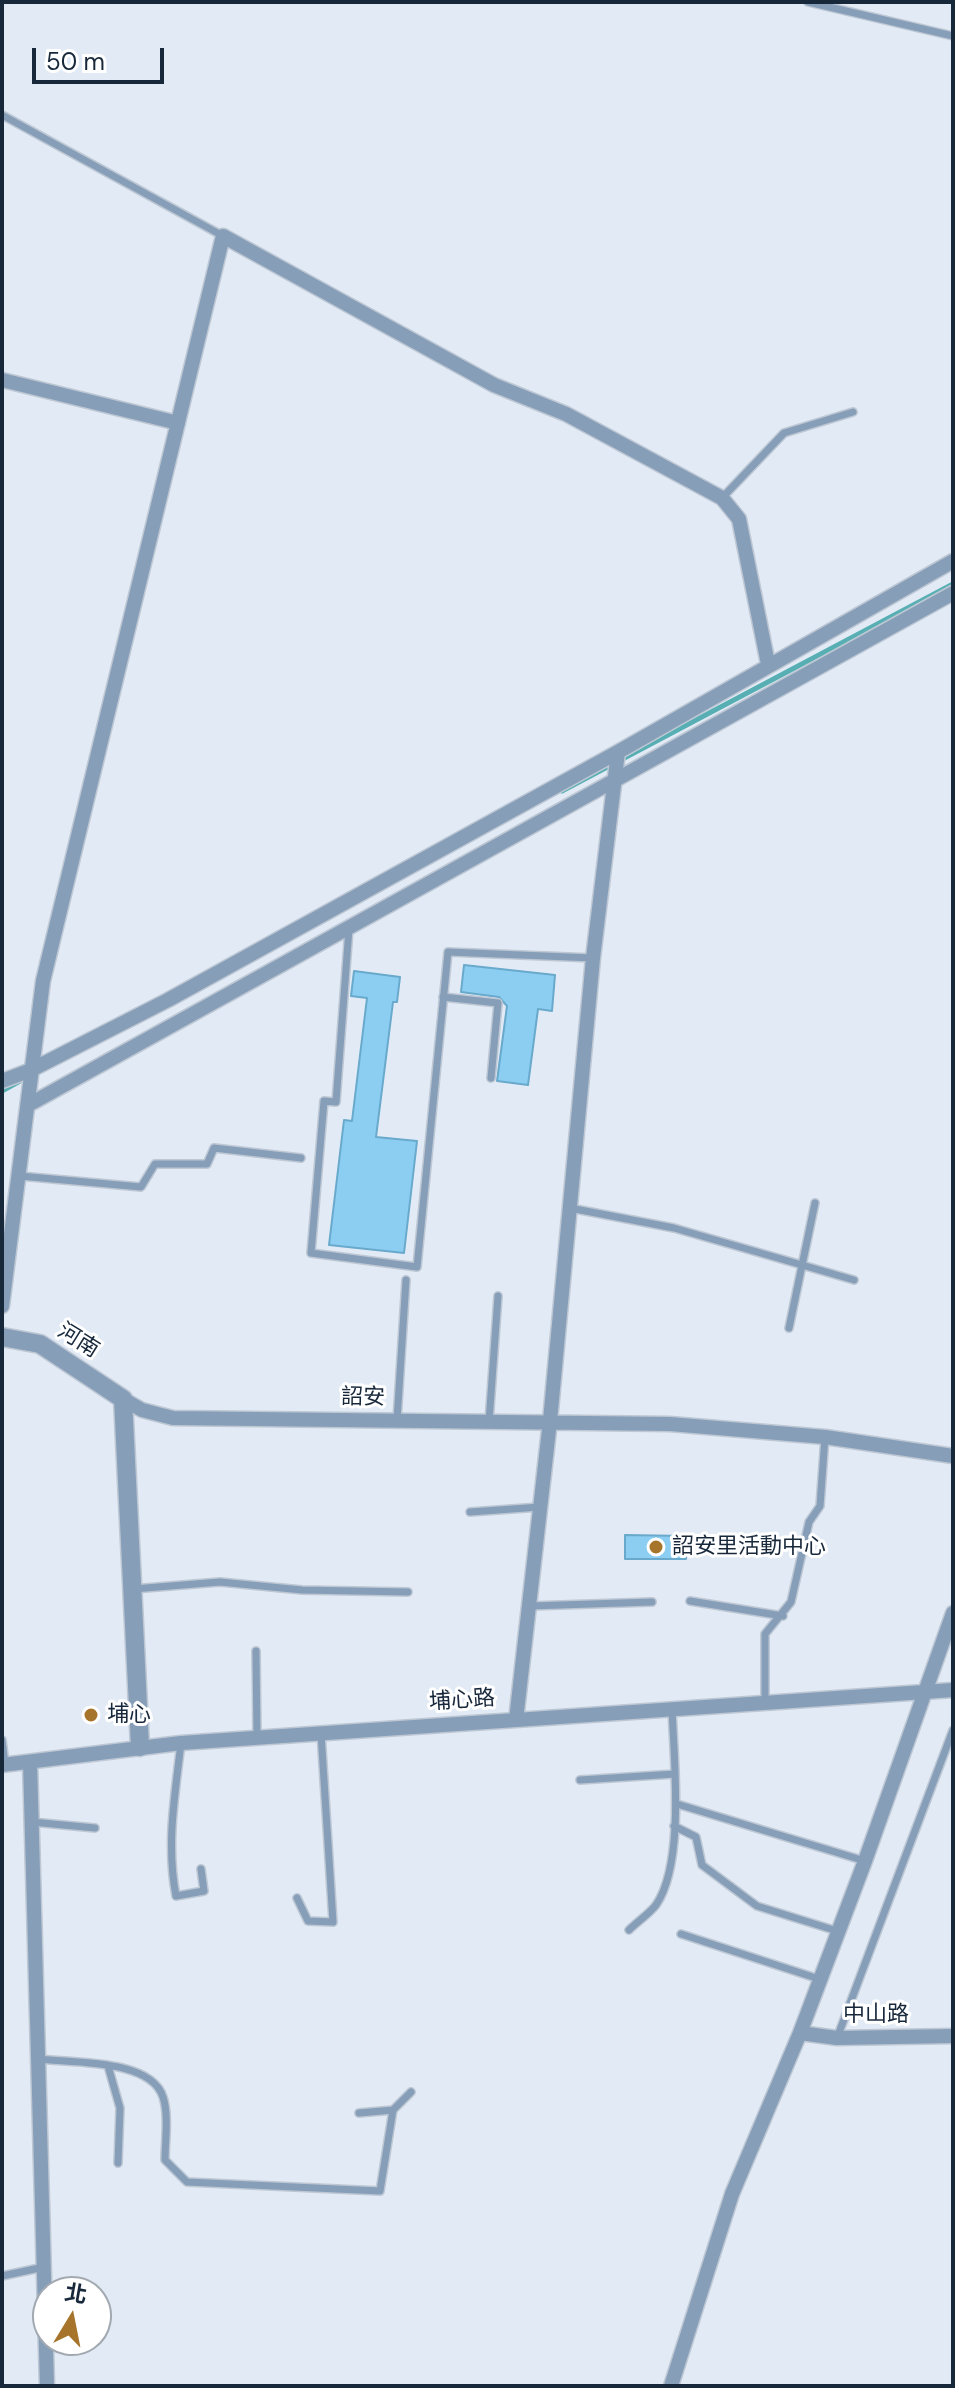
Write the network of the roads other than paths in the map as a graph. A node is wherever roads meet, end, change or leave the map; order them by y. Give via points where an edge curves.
1 (808, 2) edge
2 (953, 36) edge
3 (2, 115) edge
4 (223, 236) junction
5 (2, 380) edge
6 (853, 412) dead end
7 (178, 423) junction
8 (722, 498) junction
9 (953, 561) edge
10 (953, 593) edge
11 (768, 664) junction
12 (618, 752) junction
13 (616, 777) junction
14 (349, 929) junction
15 (593, 958) junction
16 (443, 997) junction
17 (31, 1070) junction
18 (491, 1078) dead end
19 (2, 1081) edge
20 (30, 1104) junction
21 (301, 1158) dead end
22 (20, 1176) junction
23 (815, 1203) dead end
24 (570, 1208) junction
25 (7, 1234) edge
26 (802, 1264) junction
27 (406, 1280) dead end
28 (854, 1280) dead end
29 (498, 1296) dead end
30 (2, 1306) edge
31 (789, 1328) dead end
32 (2, 1337) edge
33 (123, 1399) junction
34 (550, 1421) junction
35 (489, 1422) junction
36 (397, 1423) junction
37 (825, 1437) junction
38 (953, 1456) edge
39 (540, 1507) junction
40 (470, 1512) dead end
41 (131, 1589) junction
42 (408, 1592) dead end
43 (690, 1601) dead end
44 (652, 1602) dead end
45 (529, 1606) junction
46 (953, 1613) edge
47 (783, 1616) junction
48 (256, 1651) dead end
49 (953, 1690) edge
50 (926, 1693) junction
51 (765, 1703) junction
52 (672, 1709) junction
53 (516, 1720) junction
54 (953, 1730) edge
55 (321, 1733) junction
56 (257, 1738) junction
57 (2, 1740) edge
58 (181, 1743) junction
59 (140, 1747) junction
60 (30, 1762) junction
61 (4, 1764) edge
62 (675, 1774) junction
63 (580, 1780) dead end
64 (677, 1804) junction
65 (32, 1822) junction
66 (674, 1826) junction
67 (95, 1828) dead end
68 (865, 1861) junction
69 (201, 1869) dead end
70 (297, 1898) dead end
71 (629, 1930) dead end
72 (837, 1931) junction
73 (681, 1934) dead end
74 (820, 1979) junction
75 (800, 2033) junction
76 (953, 2036) edge
77 (837, 2038) junction
78 (38, 2059) junction
79 (108, 2066) junction
80 (411, 2092) dead end
81 (393, 2110) junction
82 (359, 2113) dead end
83 (118, 2163) dead end
84 (44, 2267) junction
85 (2, 2276) edge
86 (47, 2386) edge
87 (671, 2386) edge

1 - 2 lane
3 - 4 lane
4 - 7 street
4 - 8 street via 494,385 566,414
5 - 7 street
6 - 8 lane via 784,433
7 - 17 street via 43,981
8 - 11 street via 739,519
9 - 11 street
10 - 13 street
11 - 12 street
12 - 13 street
12 - 17 street
13 - 14 street
13 - 15 street
14 - 16 lane via 336,1102 324,1101 311,1253 417,1267
14 - 20 street
15 - 16 lane via 448,952
15 - 24 street
16 - 18 lane via 498,1003
17 - 19 street
17 - 20 street
20 - 22 street
21 - 22 lane via 214,1148 207,1164 155,1164 141,1187
22 - 25 street
23 - 26 lane
24 - 26 lane via 674,1228
24 - 34 street
25 - 30 street
26 - 28 lane
26 - 31 lane
27 - 36 lane
29 - 35 lane
32 - 33 street, 河南 via 40,1344
33 - 36 street, 詔安 via 173,1418
33 - 41 street
34 - 35 street, 詔安
34 - 37 street, 詔安
34 - 39 street
35 - 36 street, 詔安
37 - 38 street, 詔安
37 - 47 lane via 820,1506 809,1522
39 - 40 lane
39 - 45 street
41 - 42 lane via 220,1582
41 - 59 street
43 - 47 lane
44 - 45 lane
45 - 53 street
46 - 50 street
47 - 51 lane via 765,1634
48 - 56 lane
49 - 50 street, 埔心路
50 - 51 street, 埔心路
50 - 68 street
51 - 52 street, 埔心路
52 - 53 street, 埔心路
52 - 62 lane
53 - 55 street, 埔心路
54 - 77 lane
55 - 56 street, 埔心路
55 - 70 lane via 333,1922 308,1921
56 - 58 street, 埔心路
57 - 61 lane
58 - 59 street, 埔心路
58 - 69 lane via 170,1828 176,1896 204,1891
59 - 60 street, 埔心路
60 - 61 street, 埔心路
60 - 65 street
62 - 63 lane
62 - 64 lane
64 - 66 lane
64 - 68 lane
65 - 67 lane
65 - 78 street
66 - 71 lane via 667,1881 656,1905
66 - 72 lane via 696,1837 702,1865 757,1906
68 - 72 street
72 - 74 street
73 - 74 lane
74 - 75 street
75 - 77 street, 中山路
75 - 87 street via 732,2194
76 - 77 street, 中山路
78 - 79 lane
78 - 84 street
79 - 81 lane via 136,2070 157,2082 165,2101 165,2160 187,2182 380,2191
79 - 83 lane via 120,2108
80 - 81 lane
81 - 82 lane
84 - 85 lane
84 - 86 street

